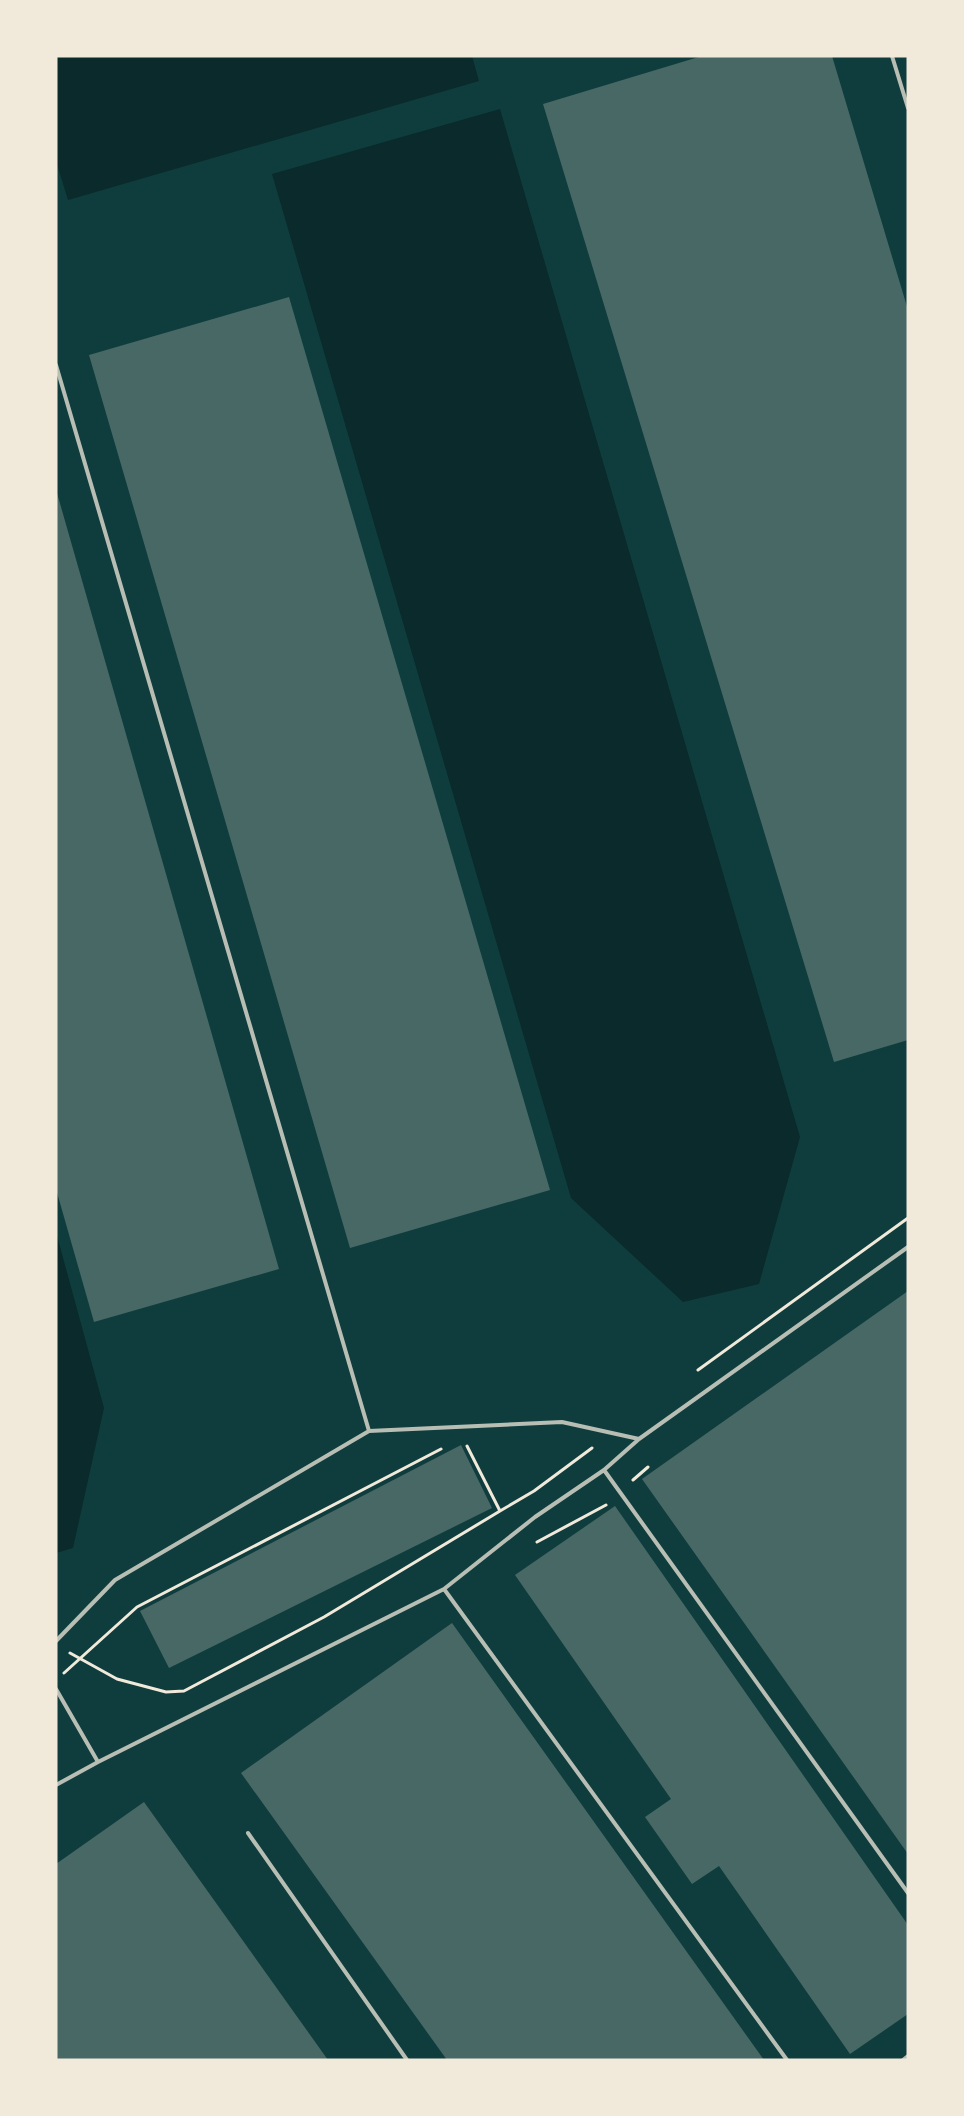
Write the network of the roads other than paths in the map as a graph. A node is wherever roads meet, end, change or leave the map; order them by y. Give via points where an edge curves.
1 (892, 56) edge
2 (908, 108) edge
3 (56, 365) edge
4 (908, 1247) edge
5 (369, 1431) junction
6 (639, 1439) junction
7 (604, 1470) junction
8 (444, 1589) junction
9 (56, 1641) edge
10 (56, 1689) edge
11 (98, 1762) junction
12 (56, 1785) edge
13 (248, 1833) dead end
14 (908, 1892) edge
15 (908, 2056) edge
16 (407, 2060) edge
17 (787, 2060) edge
18 (903, 2060) edge

1 - 2 lane
3 - 5 lane
4 - 6 lane
5 - 6 lane via 562,1422
5 - 9 lane via 115,1580
6 - 7 lane
7 - 8 lane via 535,1517
7 - 14 lane
8 - 11 lane
8 - 17 lane
10 - 11 lane
11 - 12 lane
13 - 16 lane
15 - 18 lane

